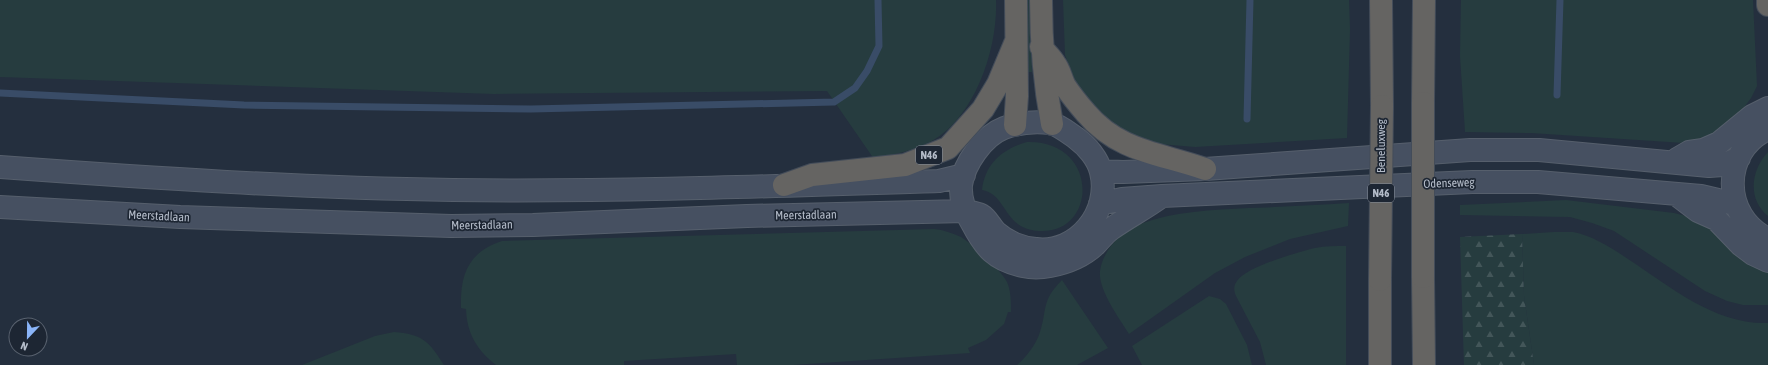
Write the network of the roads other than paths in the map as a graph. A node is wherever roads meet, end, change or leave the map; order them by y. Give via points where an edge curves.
1 (1016, 0) edge
2 (1041, 0) edge
3 (1377, 0) edge
4 (1381, 0) edge
5 (1424, 0) edge
6 (1768, 0) edge
7 (1768, 5) edge
8 (1381, 33) junction
9 (1016, 41) junction
10 (1041, 47) junction
11 (1768, 108) edge
12 (1052, 124) junction
13 (1015, 125) junction
14 (1768, 129) edge
15 (1739, 158) junction
16 (1672, 162) junction
17 (0, 167) edge
18 (1205, 169) junction
19 (1101, 171) junction
20 (964, 175) junction
21 (784, 185) junction
22 (1677, 195) junction
23 (1162, 196) junction
24 (1100, 204) junction
25 (1735, 204) junction
26 (0, 207) edge
27 (965, 211) junction
28 (1768, 239) edge
29 (1768, 261) edge
30 (1380, 365) edge
31 (1424, 365) edge

1 - 9 highway, N46
2 - 10 highway
3 - 8 highway, N46
4 - 8 highway, Beneluxweg / N46
5 - 31 highway, bridge
6 - 7 highway
8 - 30 highway, Beneluxweg / N46, bridge
9 - 13 highway, N46
9 - 21 highway, N46 via 998,84 986,103 948,148 905,165 812,175
10 - 12 highway
10 - 18 highway via 1055,64 1065,86 1086,114 1106,133 1146,152 1181,160
11 - 16 main road via 1752,116 1719,143 1703,150 1689,152
12 - 13 main road via 1032,122
12 - 19 main road via 1084,144
13 - 20 main road via 1002,128 993,134 971,159
14 - 15 main road via 1754,139
15 - 16 main road via 1723,166
15 - 25 main road via 1732,182
16 - 18 main road via 1539,150 1470,150
17 - 21 main road via 245,184 452,190
18 - 19 main road
19 - 24 main road via 1103,184
20 - 21 main road via 939,181
20 - 27 main road via 961,194
22 - 23 main road, Odenseweg via 1538,182 1472,182
22 - 25 main road, Odenseweg
22 - 29 main road via 1698,211 1716,219 1741,245
23 - 24 main road, Odenseweg via 1122,199
23 - 27 main road, Odenseweg via 1110,229 1094,246 1076,258 1034,268 1008,263 992,253 980,239
24 - 27 main road via 1092,220 1077,238 1062,247 1037,250 1007,240 996,233 982,215
25 - 28 main road via 1742,218 1753,230
26 - 27 main road, Meerstadlaan via 180,217 451,226

